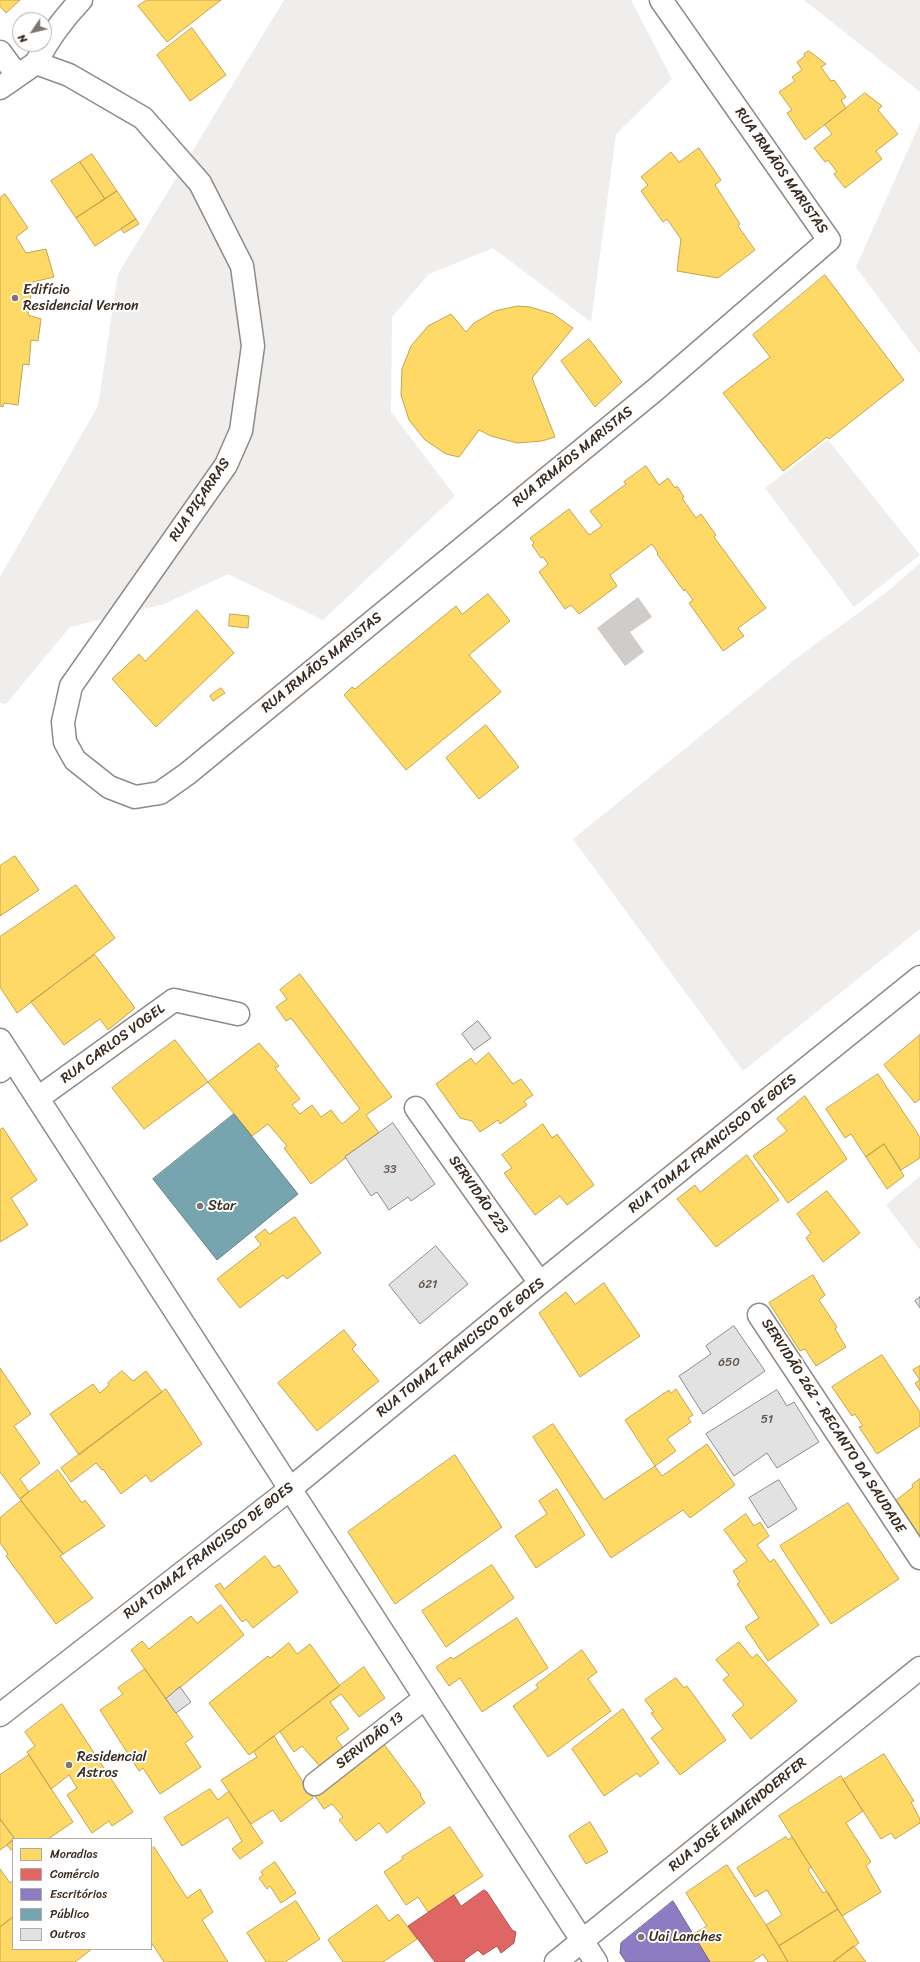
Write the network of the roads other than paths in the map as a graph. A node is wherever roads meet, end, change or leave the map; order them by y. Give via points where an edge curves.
1 (81, 0) edge
2 (661, 0) edge
3 (0, 52) edge
4 (36, 63) junction
5 (17, 75) junction
6 (0, 88) edge
7 (75, 760) joint
8 (920, 977) edge
9 (238, 1014) dead end
10 (0, 1040) edge
11 (6, 1065) edge
12 (38, 1098) junction
13 (416, 1108) dead end
14 (540, 1283) junction
15 (759, 1315) dead end
16 (290, 1489) junction
17 (920, 1558) edge
18 (920, 1668) edge
19 (425, 1698) junction
20 (0, 1715) edge
21 (315, 1784) dead end
22 (582, 1940) junction
23 (556, 1962) edge
24 (596, 1962) edge

1 - 4 street via 60,22
2 - 7 street, RUA IRMÃOS MARISTAS via 829,240 655,390 187,774 160,793 135,797 109,787
3 - 5 street
4 - 5 street
4 - 7 street, RUA PIÇARRAS via 69,75 143,118 200,184 242,266 253,346 241,431 226,465 71,686 63,722 65,742
5 - 6 street
8 - 14 street, RUA TOMAZ FRANCISCO DE GOES
9 - 12 street, RUA CARLOS VOGEL via 174,1000
10 - 11 street
11 - 12 street
12 - 16 street
13 - 14 street, SERVIDÃO 223
14 - 16 street, RUA TOMAZ FRANCISCO DE GOES
15 - 17 street, SERVIDÃO 262 - RECANTO DA SAUDADE
16 - 19 street
16 - 20 street, RUA TOMAZ FRANCISCO DE GOES
18 - 22 street, RUA JOSÉ EMMENDOERFER
19 - 21 street, SERVIDÃO 13
19 - 22 street
22 - 23 street, RUA JOSÉ EMMENDOERFER
22 - 24 street

